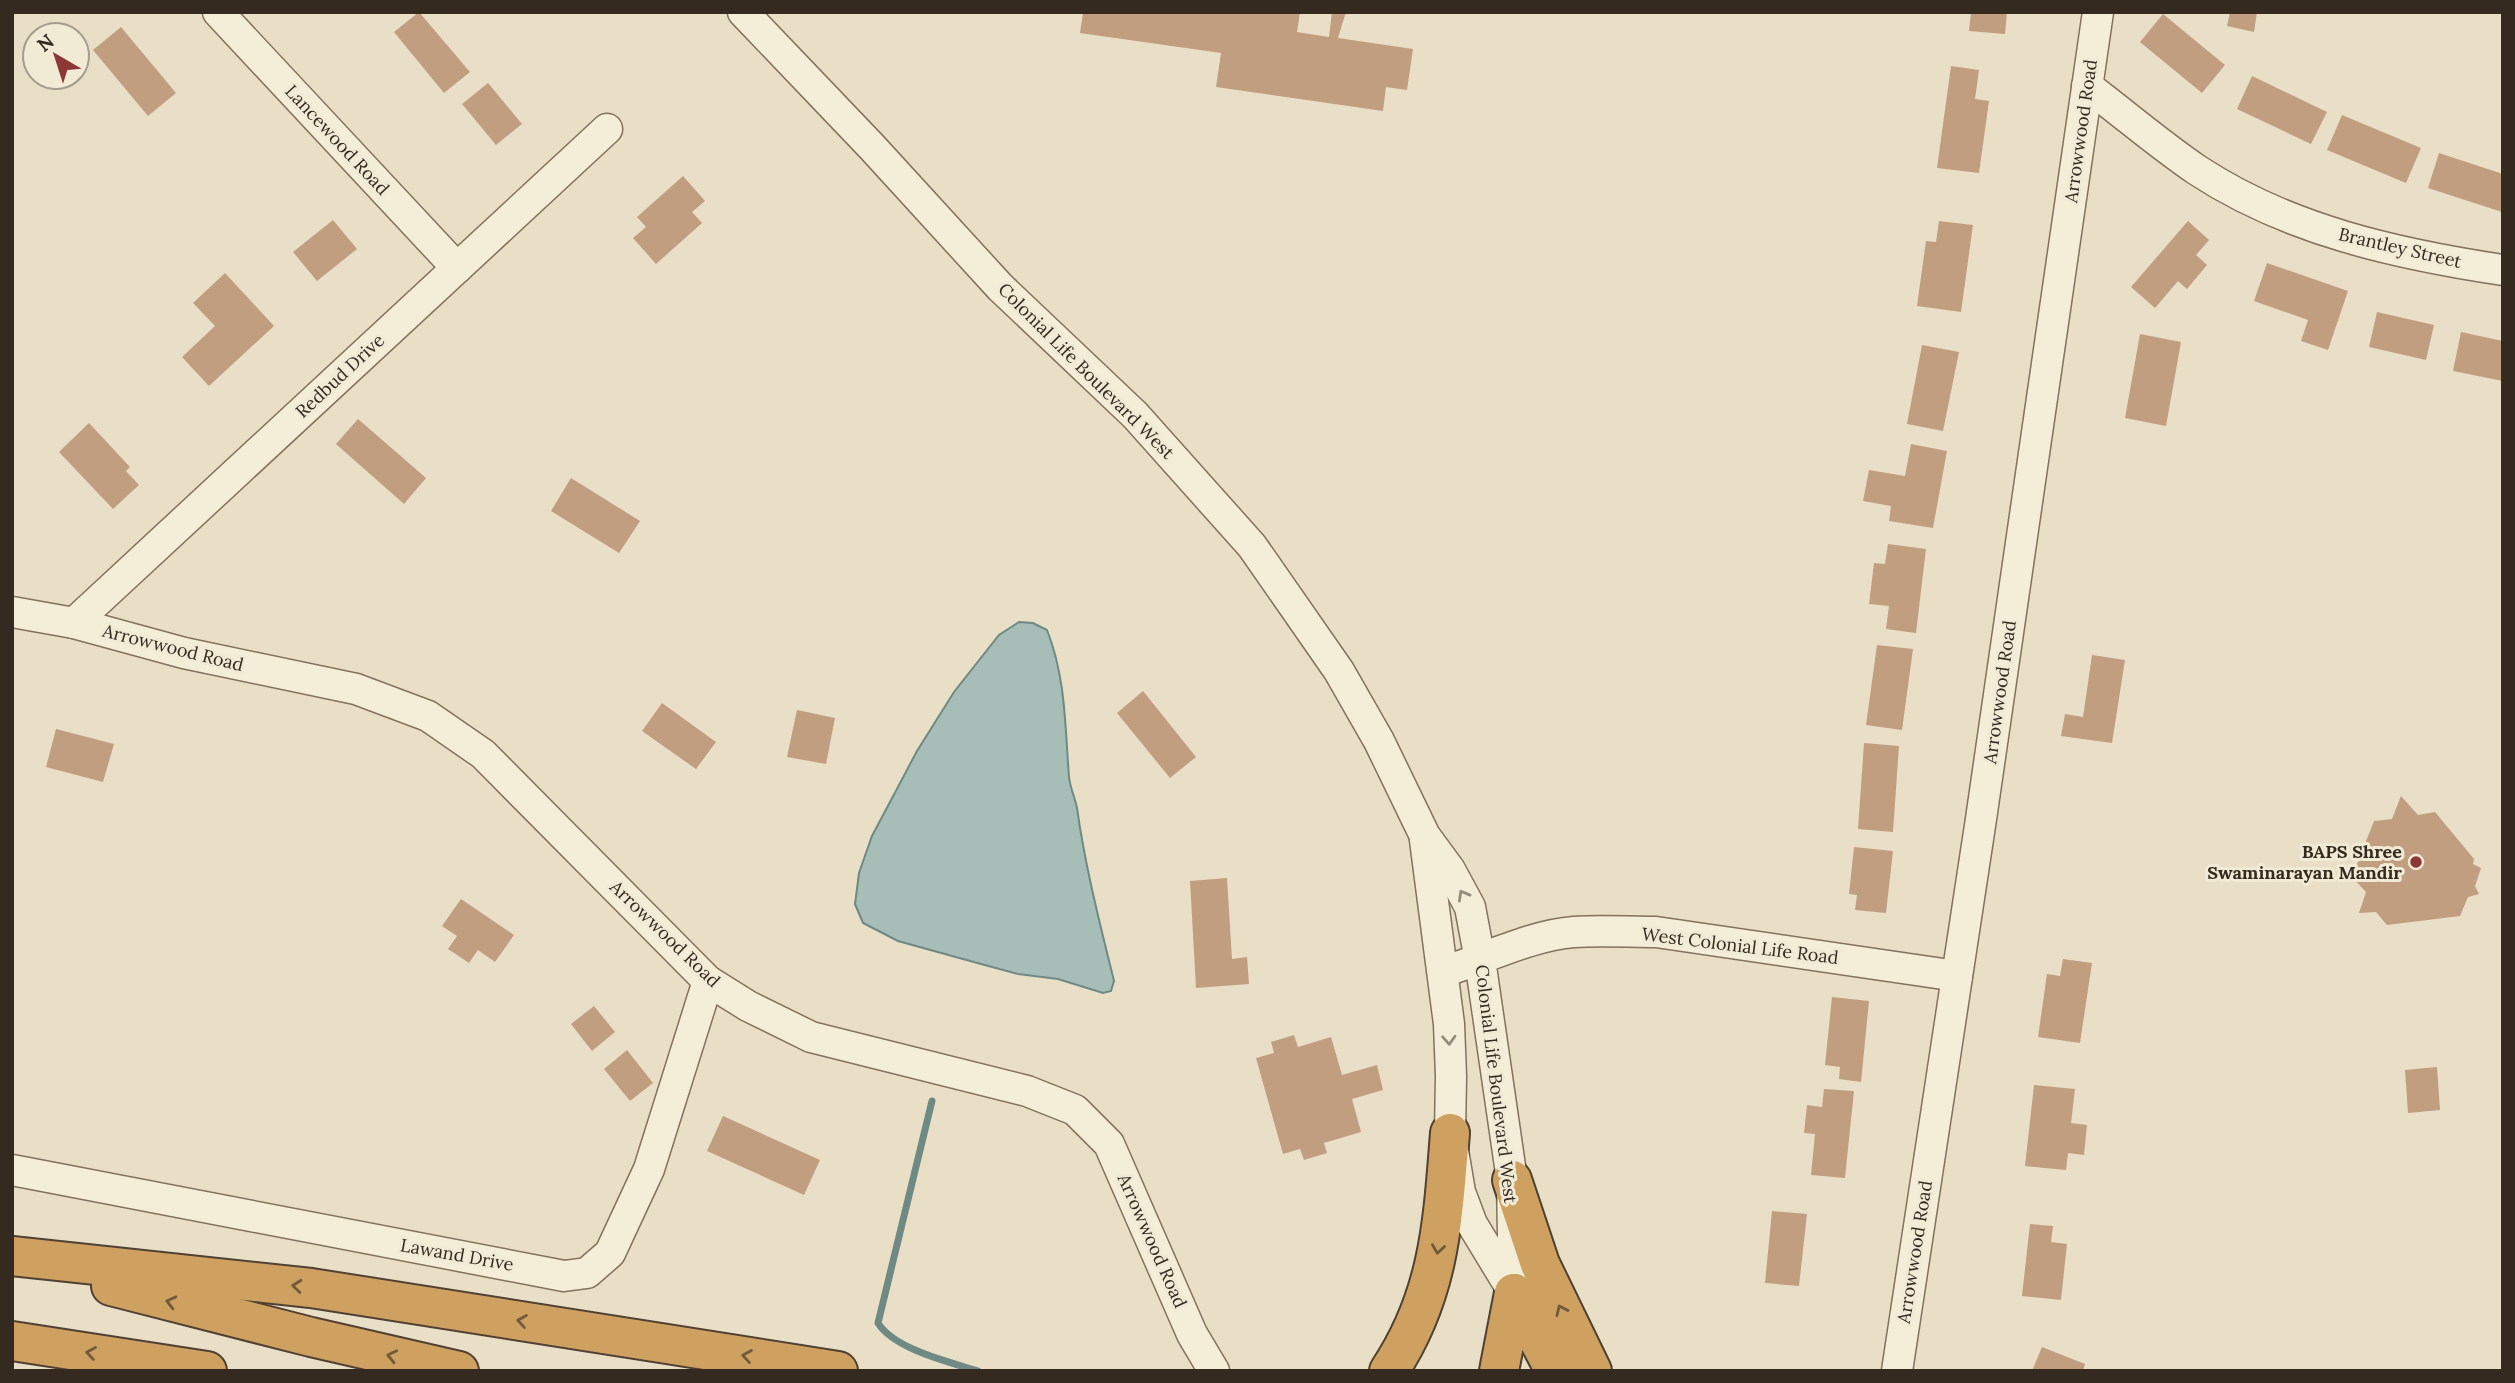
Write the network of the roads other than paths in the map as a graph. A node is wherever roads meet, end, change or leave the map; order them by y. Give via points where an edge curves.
1 (218, 12) edge
2 (743, 12) edge
3 (2098, 12) edge
4 (2087, 86) junction
5 (607, 129) dead end
6 (457, 268) junction
7 (2503, 270) edge
8 (12, 612) edge
9 (74, 623) junction
10 (1425, 836) junction
11 (1480, 960) junction
12 (1443, 972) junction
13 (1957, 976) junction
14 (708, 981) junction
15 (1450, 1133) junction
16 (12, 1170) edge
17 (1511, 1180) junction
18 (12, 1256) edge
19 (12, 1263) edge
20 (1514, 1293) junction
21 (12, 1341) edge
22 (206, 1371) edge
23 (459, 1371) edge
24 (838, 1371) edge
25 (1214, 1371) edge
26 (1389, 1371) edge
27 (1499, 1371) edge
28 (1555, 1371) edge
29 (1591, 1371) edge
30 (1897, 1371) edge

1 - 6 street, Lancewood Road
2 - 10 street, Colonial Life Boulevard West via 1000,287 1135,415 1252,545 1339,671
3 - 4 street, Arrowwood Road
4 - 7 street, Brantley Street via 2198,170 2261,206 2351,240
4 - 13 street, Arrowwood Road
5 - 6 street, Redbud Drive
6 - 9 street, Redbud Drive
8 - 9 street, Arrowwood Road
9 - 14 street, Arrowwood Road via 184,653 356,689 428,716 483,754
11 -> 10 street, Colonial Life Boulevard West via 1470,907
10 - 12 street, Colonial Life Boulevard West
11 - 12 street, West Colonial Life Road
11 - 13 street, West Colonial Life Road via 1572,932 1656,932
11 - 17 street, Colonial Life Boulevard West
12 -> 15 street, Colonial Life Boulevard West
13 - 30 street, Arrowwood Road
14 - 16 street, Lawand Drive via 649,1169 610,1252 587,1273 564,1276
14 - 25 street, Arrowwood Road via 811,1037 1027,1091 1075,1110 1109,1144 1192,1334
15 - 20 street, Colonial Life Boulevard West via 1460,1192 1472,1224
15 -> 26 highway via 1437,1261 1410,1337
17 - 20 street, Colonial Life Boulevard West
29 -> 17 highway via 1540,1264
24 -> 18 highway via 311,1288
23 -> 19 highway
20 - 27 highway
20 - 28 highway
22 -> 21 highway

